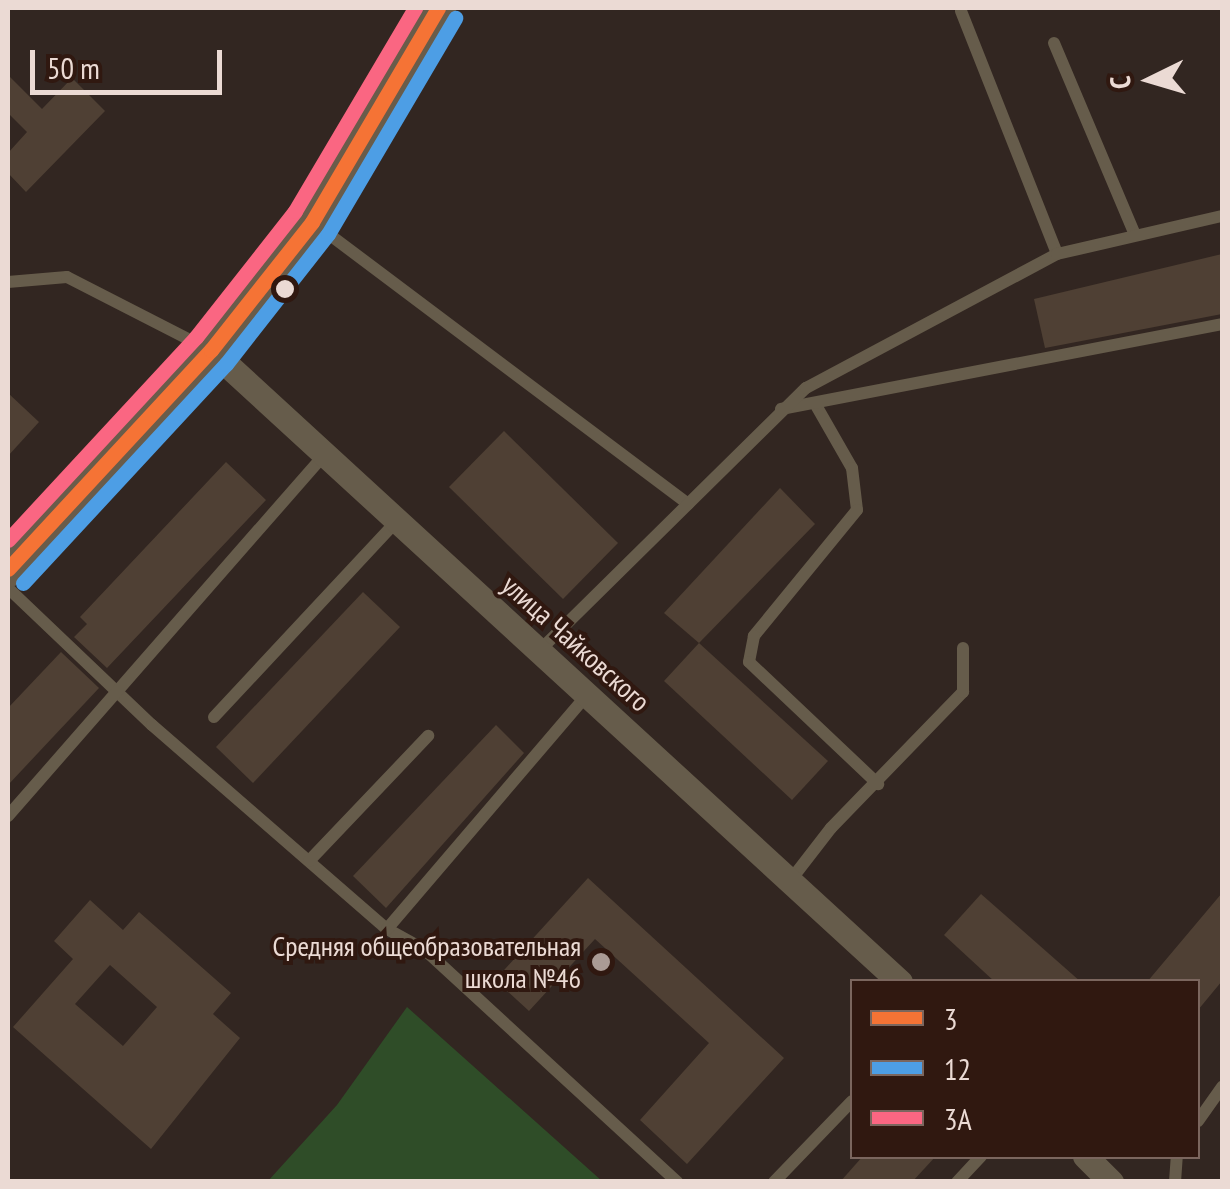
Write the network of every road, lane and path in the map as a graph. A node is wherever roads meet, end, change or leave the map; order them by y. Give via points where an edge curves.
1 (438, 8) edge
2 (961, 10) dead end
3 (1054, 43) dead end
4 (1222, 216) edge
5 (312, 222) junction
6 (1135, 235) junction
7 (1056, 254) junction
8 (8, 282) edge
9 (1222, 324) edge
10 (210, 350) junction
11 (817, 407) junction
12 (782, 409) junction
13 (325, 454) junction
14 (688, 504) junction
15 (397, 521) junction
16 (8, 569) edge
17 (8, 588) edge
18 (963, 648) dead end
19 (539, 650) junction
20 (118, 693) junction
21 (588, 695) junction
22 (214, 717) dead end
23 (428, 736) dead end
24 (878, 784) junction
25 (8, 816) edge
26 (309, 861) junction
27 (790, 881) junction
28 (387, 929) junction
29 (897, 979) edge
30 (1222, 1088) edge
31 (850, 1102) edge
32 (1200, 1118) edge
33 (978, 1159) edge
34 (1089, 1159) edge
35 (677, 1182) edge
36 (774, 1182) edge
37 (956, 1182) edge
38 (1112, 1182) edge

1 - 5 street
2 - 7 lane
3 - 6 lane
4 - 6 lane
5 - 10 street
5 - 14 lane
6 - 7 lane
7 - 12 lane
8 - 10 lane via 68,277
9 - 11 lane
10 - 13 street, улица Чайковского
10 - 16 street
11 - 12 lane
11 - 24 lane via 852,468 857,510 754,636 749,662
12 - 14 lane
13 - 15 street, улица Чайковского
13 - 20 lane
14 - 19 lane
15 - 19 street, улица Чайковского
15 - 22 lane
17 - 20 lane
18 - 24 lane via 963,692
19 - 21 street, улица Чайковского
20 - 25 lane
20 - 26 lane
21 - 27 street, улица Чайковского
21 - 28 lane
23 - 26 lane
24 - 27 lane
26 - 28 lane
27 - 29 street, улица Чайковского
28 - 35 lane via 425,950
30 - 32 lane
31 - 36 lane
33 - 37 lane
34 - 38 street

